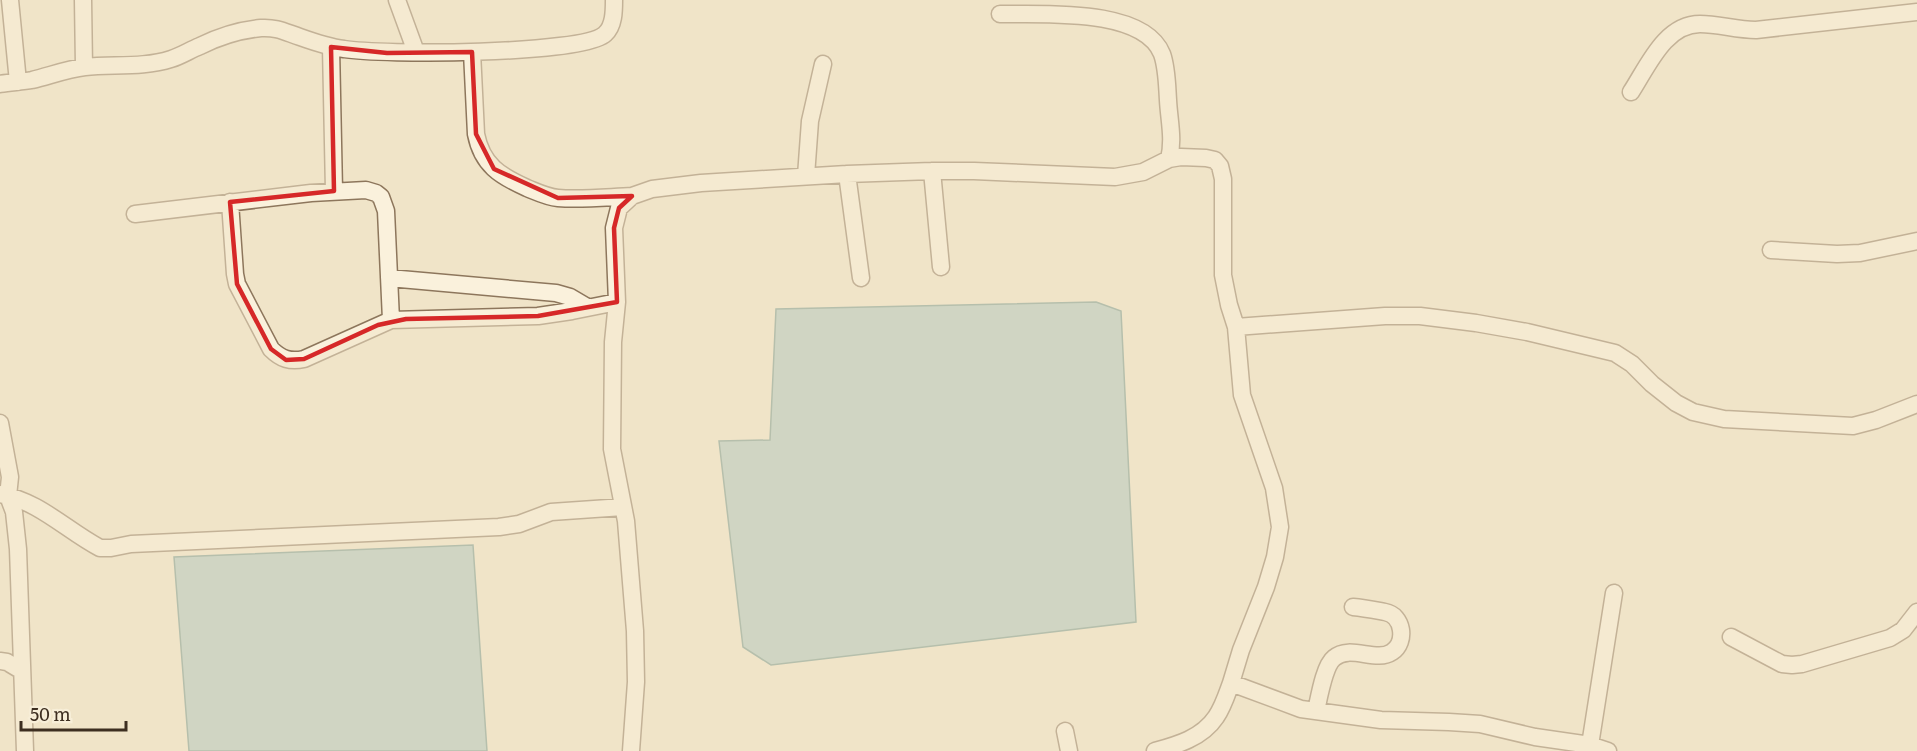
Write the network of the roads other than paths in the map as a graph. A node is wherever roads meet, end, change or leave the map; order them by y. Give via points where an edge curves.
1 (10, 0) edge
2 (84, 0) edge
3 (397, 0) edge
4 (614, 0) edge
5 (1917, 12) edge
6 (1000, 14) dead end
7 (331, 47) junction
8 (416, 52) junction
9 (472, 52) junction
10 (824, 64) dead end
11 (84, 67) junction
12 (18, 82) junction
13 (0, 84) edge
14 (1631, 92) dead end
15 (1169, 159) junction
16 (932, 171) junction
17 (847, 174) junction
18 (806, 176) junction
19 (334, 191) junction
20 (632, 196) junction
21 (230, 202) junction
22 (135, 213) dead end
23 (1917, 241) edge
24 (1771, 250) dead end
25 (941, 267) dead end
26 (389, 278) junction
27 (861, 278) dead end
28 (617, 302) junction
29 (587, 308) junction
30 (391, 320) junction
31 (1236, 327) junction
32 (1917, 404) edge
33 (0, 423) edge
34 (4, 495) edge
35 (623, 507) junction
36 (1614, 593) dead end
37 (1353, 606) dead end
38 (1917, 612) edge
39 (1731, 637) dead end
40 (0, 661) edge
41 (22, 671) junction
42 (1232, 682) junction
43 (1316, 711) junction
44 (1065, 731) dead end
45 (1590, 745) junction
46 (633, 750) edge
47 (25, 751) edge
48 (1069, 751) edge
49 (1155, 751) edge
50 (1608, 751) edge

1 - 12 street
2 - 11 street
3 - 8 street
4 - 9 street via 611,24 597,40
5 - 14 street via 1756,30 1700,24 1681,27 1667,38
6 - 15 street via 1103,18 1137,29 1151,39 1164,62 1173,143
7 - 8 street
7 - 11 street via 277,28 260,28 216,39 170,59
7 - 19 street
8 - 9 street
9 - 20 street via 476,134 494,169 508,179 558,198
10 - 18 street via 810,121
11 - 12 street
12 - 13 street
15 - 16 street via 1143,172 1115,177
15 - 31 street via 1206,158 1220,166 1223,275
16 - 17 street
16 - 25 street
17 - 18 street
17 - 27 street
18 - 20 street via 701,183 652,189
19 - 21 street
19 - 26 street via 366,190 381,198 386,211
20 - 28 street via 619,208 614,228
21 - 22 street
21 - 30 street via 237,284 271,349 278,355 294,361 304,359
23 - 24 street via 1860,253
26 - 29 street via 556,293
26 - 30 street
28 - 29 street
28 - 35 street via 612,450
29 - 30 street via 538,316
31 - 32 street via 1419,316 1527,332 1615,353 1676,403 1693,412 1724,418 1853,426
31 - 42 street via 1242,395 1274,488 1280,527 1269,577
33 - 34 street via 10,477
34 - 35 street via 42,510 100,548 499,527 551,512
34 - 41 street via 14,512 18,549
35 - 46 street via 635,631
36 - 45 street
37 - 43 street via 1392,613 1398,619 1401,639 1398,647 1385,655 1353,653 1334,657
38 - 39 street via 1904,630 1890,638 1802,664 1782,664
40 - 41 street
41 - 47 street
42 - 43 street via 1284,704
42 - 49 street via 1208,728 1195,737
43 - 45 street via 1381,720 1480,724
44 - 48 street
45 - 50 street

